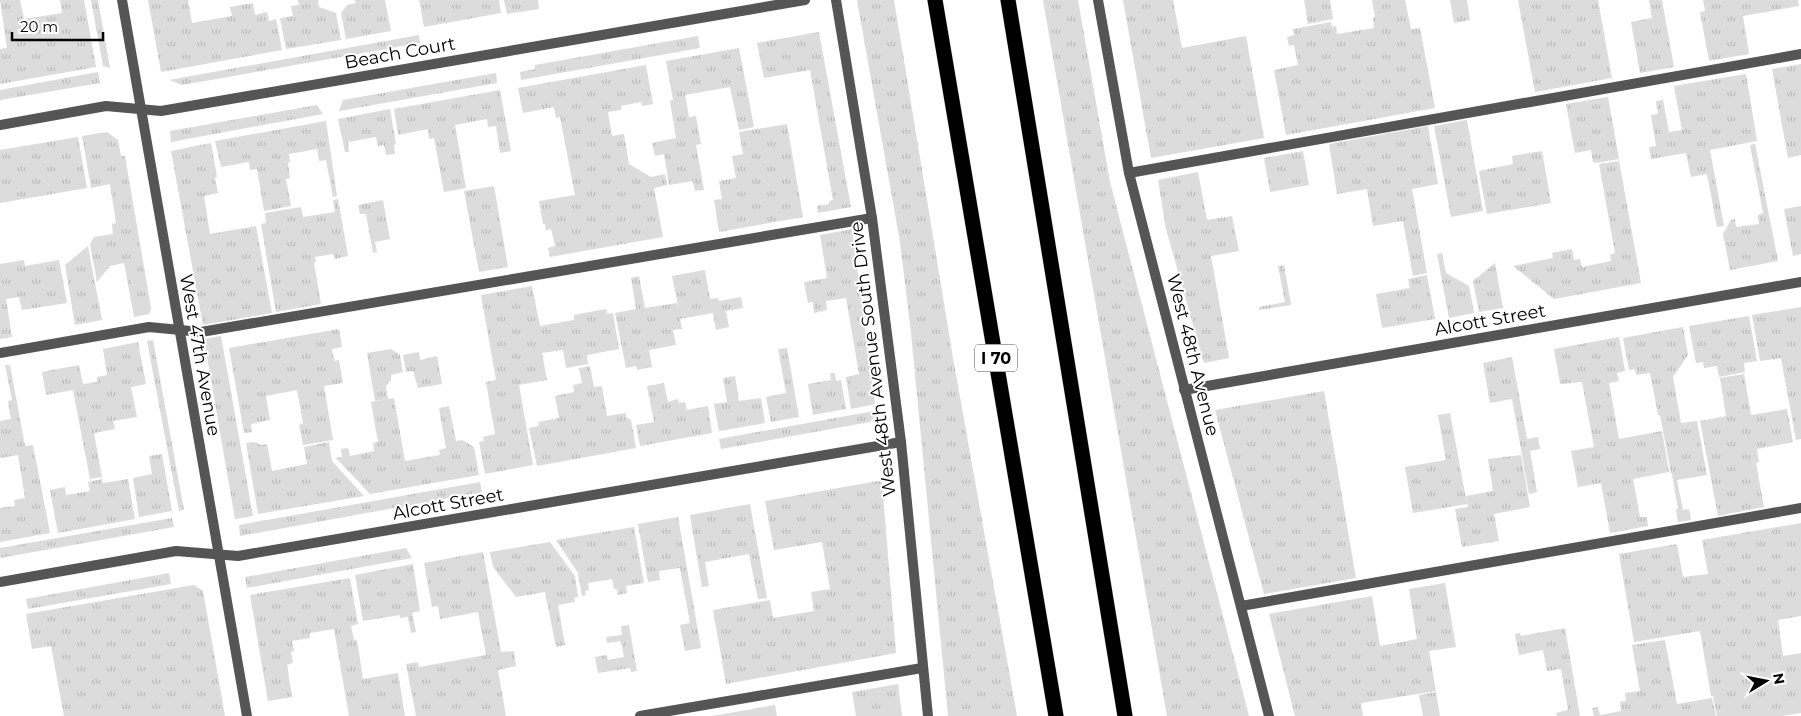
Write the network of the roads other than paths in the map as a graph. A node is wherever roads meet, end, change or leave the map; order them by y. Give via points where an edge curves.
1 (122, 0) edge
2 (805, 0) edge
3 (836, 0) edge
4 (935, 0) edge
5 (1008, 0) edge
6 (1098, 0) edge
7 (1801, 54) edge
8 (141, 109) junction
9 (0, 125) edge
10 (1129, 173) junction
11 (872, 218) junction
12 (1801, 282) edge
13 (180, 330) junction
14 (0, 354) edge
15 (1184, 390) junction
16 (900, 442) junction
17 (1801, 508) edge
18 (218, 555) junction
19 (0, 582) edge
20 (1241, 606) junction
21 (922, 668) junction
22 (247, 716) edge
23 (640, 716) edge
24 (928, 716) edge
25 (1056, 716) edge
26 (1125, 716) edge
27 (1270, 716) edge

1 - 8 street, West 47th Avenue
2 - 8 street, Beach Court via 161,111
3 - 11 street, West 48th Avenue South Drive
4 - 25 highway, I 70
5 - 26 highway
6 - 10 street, West 48th Avenue
7 - 10 street
8 - 9 street, Beach Court via 106,106
8 - 13 street, West 47th Avenue
10 - 15 street, West 48th Avenue
11 - 13 street via 201,332
11 - 16 street, West 48th Avenue South Drive
12 - 15 street, Alcott Street
13 - 14 street via 149,327
13 - 18 street, West 47th Avenue
15 - 20 street, West 48th Avenue
16 - 18 street, Alcott Street via 238,556
16 - 21 street, West 48th Avenue South Drive
17 - 20 street
18 - 19 street, Alcott Street via 176,551
18 - 22 street, West 47th Avenue
20 - 27 street, West 48th Avenue
21 - 23 street
21 - 24 street, West 48th Avenue South Drive

